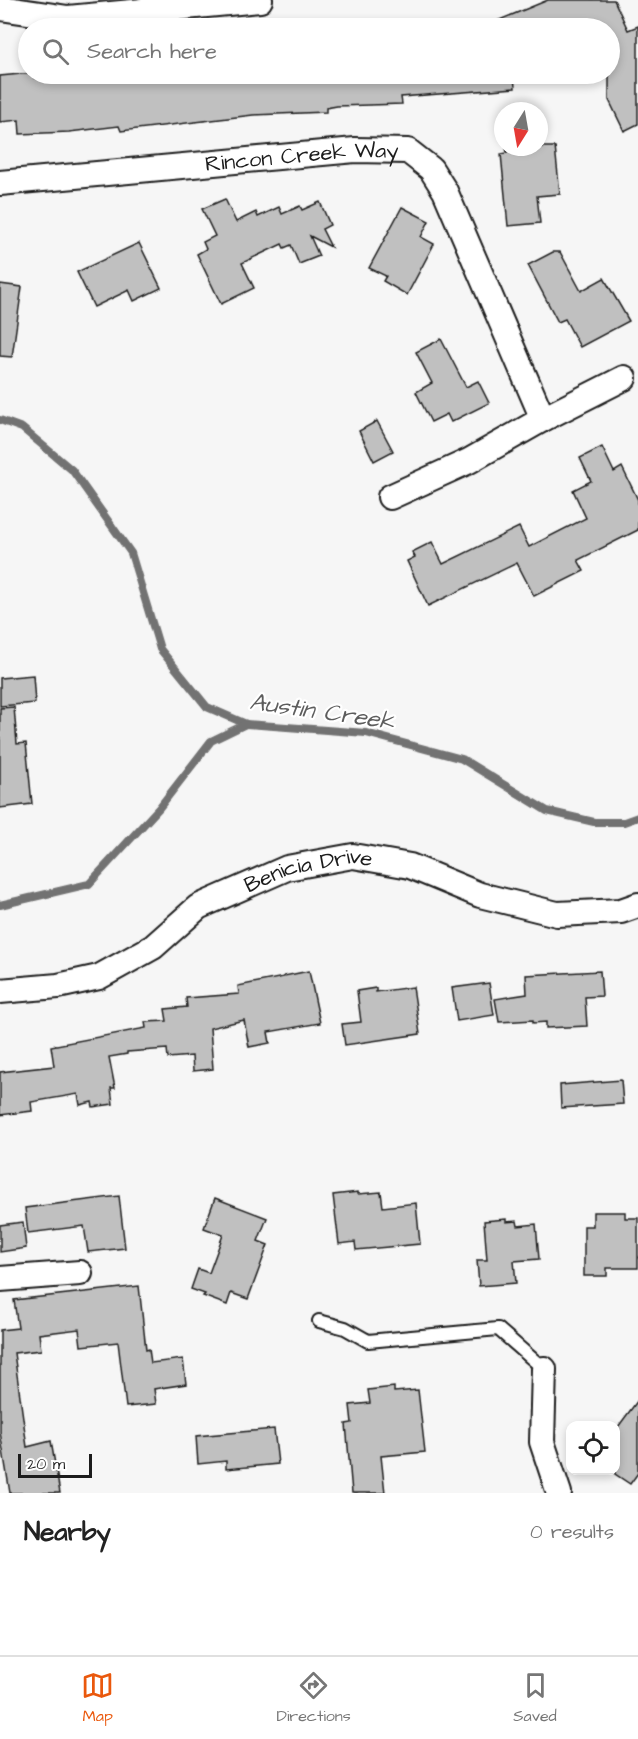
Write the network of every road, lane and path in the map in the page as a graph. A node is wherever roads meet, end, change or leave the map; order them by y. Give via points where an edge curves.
1 (260, 0) edge
2 (0, 8) edge
3 (0, 183) edge
4 (624, 378) dead end
5 (543, 419) junction
6 (390, 496) dead end
7 (638, 905) edge
8 (0, 991) edge
9 (80, 1273) dead end
10 (0, 1279) edge
11 (319, 1321) dead end
12 (544, 1369) joint
13 (558, 1493) edge

1 - 2 street via 68,18
3 - 5 street, Rincon Creek Way via 355,150 408,151 431,169 445,191
4 - 5 street
5 - 6 street via 469,461
7 - 8 street, Benicia Drive via 621,911 557,914 480,895 410,866 353,856 287,868 198,907 153,947 99,977 58,986
9 - 10 street
11 - 12 lane via 345,1328 368,1341 498,1329
12 - 13 street via 542,1442

